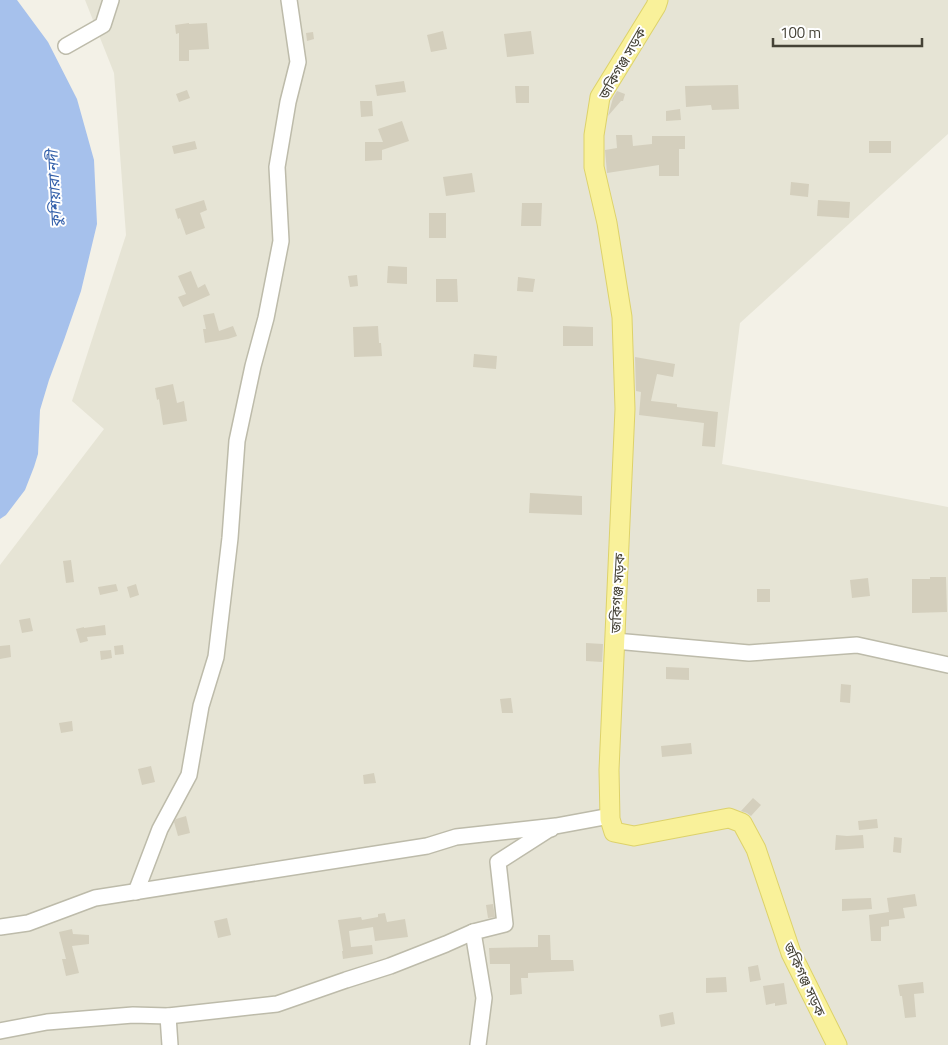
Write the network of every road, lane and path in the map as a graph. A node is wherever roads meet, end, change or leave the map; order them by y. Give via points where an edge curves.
1 (110, 0) edge
2 (289, 0) edge
3 (658, 0) edge
4 (66, 46) dead end
5 (615, 641) junction
6 (948, 665) edge
7 (610, 818) junction
8 (136, 892) junction
9 (0, 927) edge
10 (473, 932) junction
11 (168, 1016) junction
12 (0, 1032) edge
13 (170, 1045) edge
14 (478, 1045) edge
15 (837, 1045) edge

1 - 4 street via 103,25
2 - 8 street via 298,62 277,167 280,241 237,441 216,656 201,706 189,775 160,829
3 - 5 main road, জকিগঞ্জ সড়ক via 600,97 594,135 594,167 607,223 622,317 625,409
5 - 6 street via 749,653 857,645
5 - 7 main road, জকিগঞ্জ সড়ক
7 - 8 street via 456,837 427,846
7 - 10 street via 548,830 498,862 504,924
7 - 15 main road, জকিগঞ্জ সড়ক via 614,832 634,836 728,818 742,823 756,849 790,953
8 - 9 street via 95,898 28,923
10 - 11 street via 390,966 278,1004
10 - 14 street via 484,998
11 - 12 street via 133,1015 48,1022
11 - 13 street

